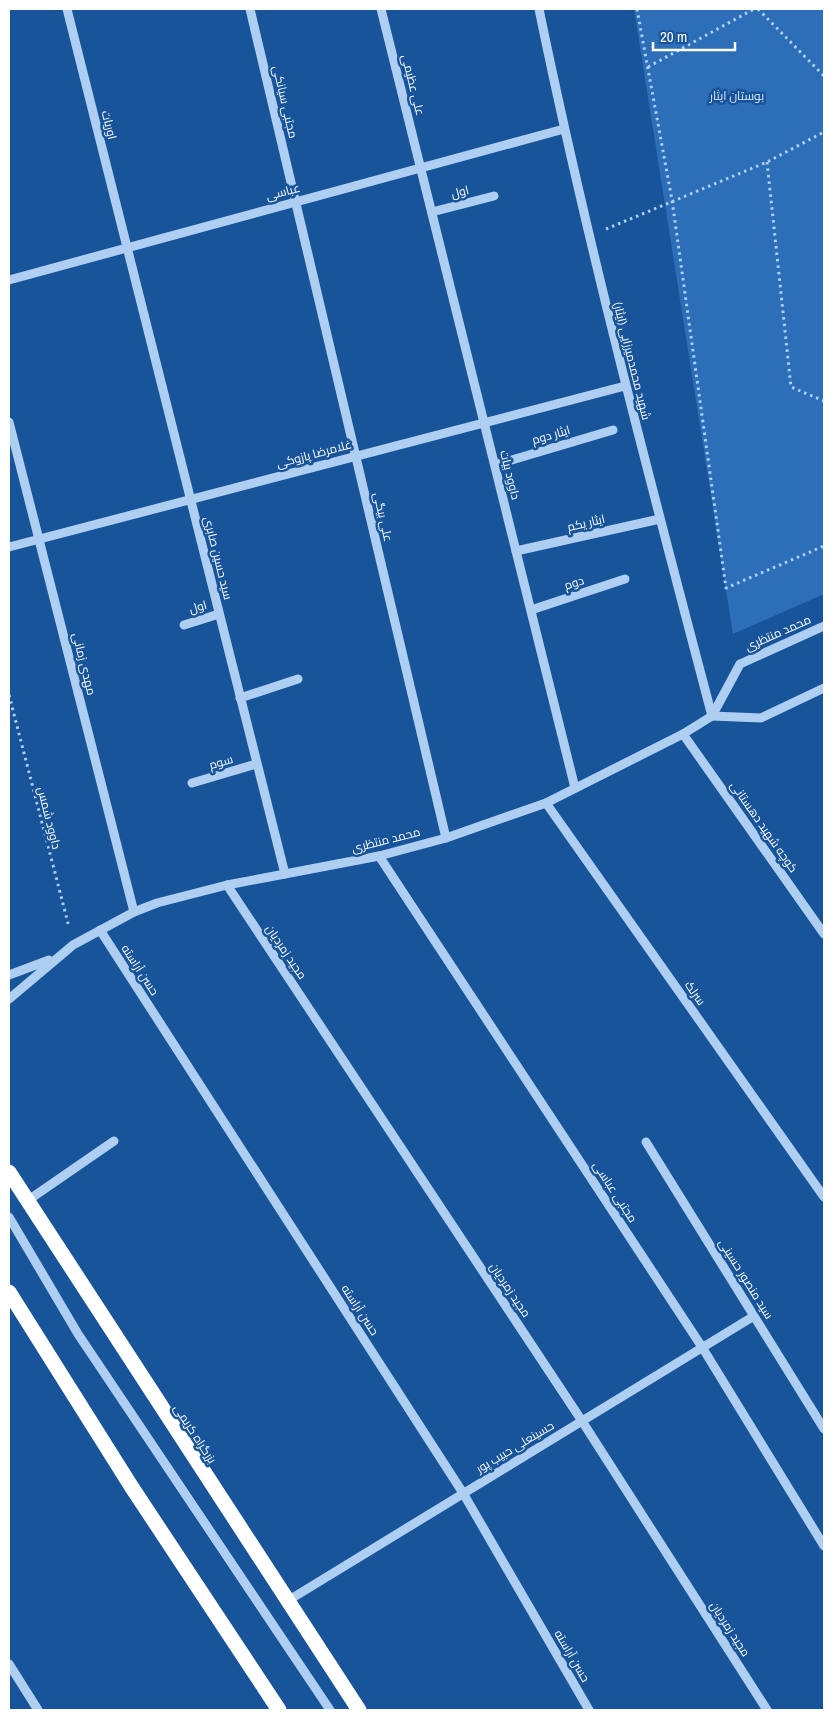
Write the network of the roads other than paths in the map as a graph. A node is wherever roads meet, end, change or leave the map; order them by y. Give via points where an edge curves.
1 (67, 9) edge
2 (250, 9) edge
3 (381, 9) edge
4 (540, 9) edge
5 (564, 129) junction
6 (421, 167) junction
7 (494, 196) dead end
8 (295, 201) junction
9 (432, 212) junction
10 (127, 248) junction
11 (9, 280) edge
12 (625, 386) junction
13 (9, 422) edge
14 (484, 423) junction
15 (613, 430) dead end
16 (356, 456) junction
17 (495, 465) junction
18 (190, 500) junction
19 (660, 519) junction
20 (39, 539) junction
21 (9, 547) edge
22 (516, 551) junction
23 (625, 579) dead end
24 (531, 610) junction
25 (219, 614) junction
26 (184, 625) dead end
27 (824, 626) edge
28 (298, 679) dead end
29 (824, 688) edge
30 (240, 698) junction
31 (712, 716) junction
32 (683, 734) junction
33 (256, 764) junction
34 (192, 783) dead end
35 (576, 788) junction
36 (546, 803) junction
37 (446, 838) junction
38 (379, 856) junction
39 (285, 874) junction
40 (227, 886) junction
41 (134, 912) junction
42 (100, 930) junction
43 (824, 934) edge
44 (56, 957) junction
45 (9, 975) edge
46 (9, 999) edge
47 (114, 1141) dead end
48 (646, 1142) dead end
49 (9, 1172) edge
50 (824, 1197) edge
51 (27, 1201) junction
52 (9, 1217) edge
53 (9, 1292) edge
54 (754, 1316) junction
55 (702, 1347) junction
56 (582, 1421) junction
57 (824, 1429) edge
58 (463, 1493) junction
59 (824, 1546) edge
60 (289, 1600) junction
61 (9, 1664) edge
62 (38, 1710) edge
63 (279, 1710) edge
64 (330, 1710) edge
65 (359, 1710) edge
66 (589, 1710) edge
67 (767, 1710) edge

1 - 10 street, اوریات
2 - 8 street, مجتبی سیانکی
3 - 6 street, علی عظیمی
4 - 5 street, شهید محمدمیرزایی (ایثار)
5 - 6 street, عباسی
5 - 12 street, شهید محمدمیرزایی (ایثار)
6 - 8 street, عباسی
6 - 9 street, داوود بیات
7 - 9 street, اول
8 - 10 street, عباسی
8 - 16 street, علی بیگی
9 - 14 street, داوود بیات
10 - 11 street, عباسی
10 - 18 street, سید حسین صابری
12 - 14 street, غلامرضا پازوکی
12 - 19 street, شهید محمدمیرزایی (ایثار)
13 - 20 street, مهدی زمانی
14 - 16 street, غلامرضا پازوکی
14 - 17 street, داوود بیات
15 - 17 street, ایثار دوم
16 - 18 street, غلامرضا پازوکی
16 - 37 street, علی بیگی
17 - 22 street, داوود بیات
18 - 20 street, غلامرضا پازوکی
18 - 25 street, سید حسین صابری
19 - 22 street, ایثار یکم
19 - 31 street, شهید محمدمیرزایی (ایثار)
20 - 21 street, غلامرضا پازوکی
20 - 41 street, مهدی زمانی
22 - 24 street, داوود بیات
23 - 24 street, دوم
24 - 35 street, داوود بیات
25 - 26 street, اول
25 - 30 street, سید حسین صابری
27 - 31 street, محمد منتظری via 740,664
28 - 30 street
29 - 31 street via 762,718
30 - 33 street, سید حسین صابری
31 - 32 street, محمد منتظری
32 - 35 street, محمد منتظری
32 - 43 street, کوچه شهید دهستانی
33 - 34 street, سوم
33 - 39 street, سید حسین صابری
35 - 36 street, محمد منتظری
36 - 37 street, محمد منتظری
36 - 50 street, سرلک
37 - 38 street, محمد منتظری
38 - 39 street, محمد منتظری
38 - 55 street, مجتبی عباسی
39 - 40 street, محمد منتظری
40 - 41 street, محمد منتظری via 156,903
40 - 56 street, مجید زمردیان
41 - 42 street, محمد منتظری
42 - 44 street, محمد منتظری
42 - 58 street, حسن آراسته
44 - 45 street, محمد منتظری
44 - 46 street, محمد منتظری
47 - 51 street
48 - 54 street, سید منصور حسینی
49 - 51 highway, بزرگراه کریمی
51 - 60 highway, بزرگراه کریمی
52 - 64 street via 78,1334
53 - 63 highway via 131,1486
54 - 55 street, حسینعلی حبیب پور
54 - 57 street, سید منصور حسینی
55 - 56 street, حسینعلی حبیب پور
55 - 59 street, مجتبی عباسی
56 - 58 street, حسینعلی حبیب پور
56 - 67 street, مجید زمردیان
58 - 60 street, حسینعلی حبیب پور
58 - 66 street, حسن آراسته
60 - 65 highway, بزرگراه کریمی
61 - 62 street

